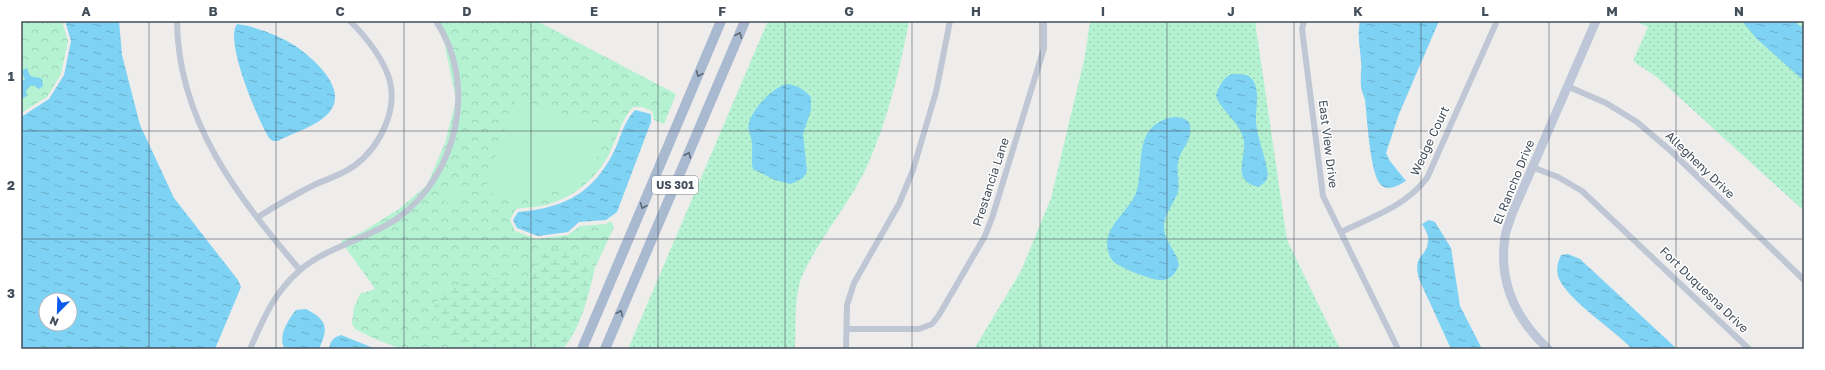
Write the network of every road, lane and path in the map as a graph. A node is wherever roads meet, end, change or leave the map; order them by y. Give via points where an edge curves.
1 (177, 21) edge
2 (350, 21) edge
3 (436, 21) edge
4 (721, 21) edge
5 (745, 21) edge
6 (950, 21) edge
7 (1044, 21) edge
8 (1304, 21) edge
9 (1497, 21) edge
10 (1596, 21) edge
11 (1567, 86) junction
12 (1532, 167) junction
13 (258, 217) junction
14 (1341, 232) junction
15 (300, 270) junction
16 (1804, 280) edge
17 (847, 329) junction
18 (250, 349) edge
19 (582, 349) edge
20 (605, 349) edge
21 (846, 349) edge
22 (1398, 349) edge
23 (1548, 349) edge
24 (1749, 349) edge

1 - 13 street via 183,75 209,146 224,173
2 - 13 street via 370,41 388,76 392,99 387,122 369,154 353,167 286,199
3 - 15 street via 452,53 459,103 456,128 448,153 436,176 411,206 397,218
4 -> 19 main road, US 301
20 -> 5 main road, US 301 / US 301
6 - 17 street via 936,92 913,170 899,204 854,283 847,305
7 - 17 street, Prestancia Lane via 1044,48 992,218 985,236 939,314 932,324 919,329
8 - 14 street, East View Drive via 1302,29 1323,196
9 - 14 street, Wedge Court via 1422,185 1404,201
10 - 11 street, El Rancho Drive
11 - 12 street, El Rancho Drive
11 - 16 street, Allegheny Drive via 1637,122 1672,152
12 - 23 street, El Rancho Drive via 1505,237 1504,265 1508,289 1523,321
12 - 24 street, Fort Duquesna Drive via 1558,177 1582,191
13 - 15 street
14 - 22 street, East View Drive
15 - 18 street via 277,294
17 - 21 street

